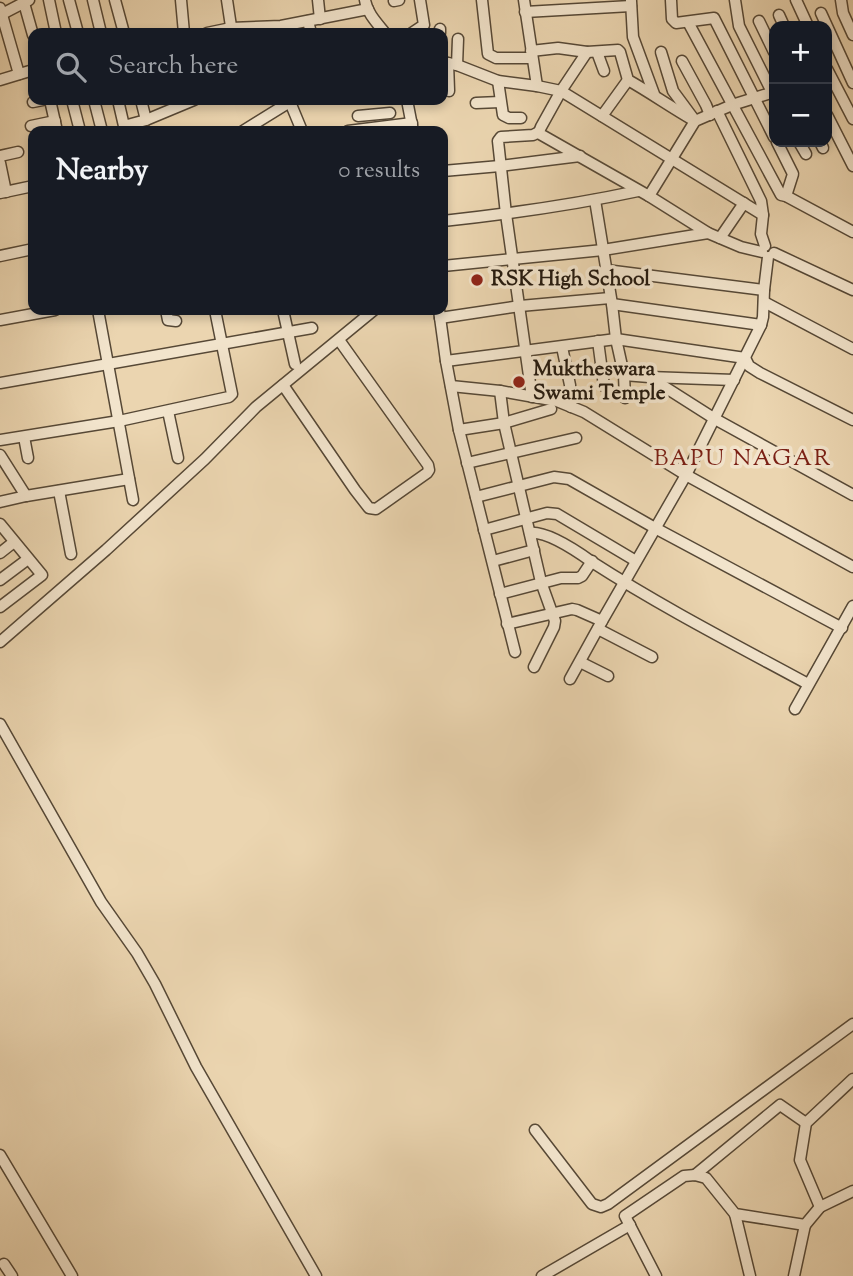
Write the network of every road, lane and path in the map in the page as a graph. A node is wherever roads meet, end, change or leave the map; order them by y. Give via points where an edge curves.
1 (49, 0) edge
2 (69, 0) edge
3 (93, 0) edge
4 (117, 0) edge
5 (181, 0) edge
6 (227, 0) edge
7 (318, 0) edge
8 (419, 0) edge
9 (482, 0) edge
10 (524, 0) edge
11 (671, 0) edge
12 (735, 0) edge
13 (796, 0) edge
14 (841, 0) edge
15 (27, 2) edge
16 (631, 3) edge
17 (366, 5) edge
18 (1, 11) edge
19 (525, 12) junction
20 (821, 13) dead end
21 (779, 15) dead end
22 (320, 19) junction
23 (309, 21) junction
24 (759, 21) dead end
25 (782, 21) edge
26 (806, 21) edge
27 (688, 22) junction
28 (32, 28) edge
29 (55, 28) edge
30 (77, 28) edge
31 (100, 28) edge
32 (123, 28) edge
33 (184, 28) edge
34 (232, 28) edge
35 (289, 28) edge
36 (310, 28) edge
37 (382, 28) edge
38 (419, 28) edge
39 (853, 35) edge
40 (458, 38) dead end
41 (769, 42) edge
42 (592, 52) junction
43 (661, 52) dead end
44 (532, 54) junction
45 (682, 61) dead end
46 (449, 63) edge
47 (849, 67) edge
48 (28, 71) edge
49 (604, 71) dead end
50 (19, 74) junction
51 (628, 79) junction
52 (0, 80) edge
53 (832, 80) edge
54 (498, 81) junction
55 (853, 83) edge
56 (769, 84) edge
57 (537, 86) junction
58 (449, 91) dead end
59 (561, 91) junction
60 (654, 94) junction
61 (769, 94) edge
62 (754, 97) junction
63 (500, 102) junction
64 (476, 103) dead end
65 (51, 105) edge
66 (73, 105) edge
67 (95, 105) edge
68 (118, 105) edge
69 (142, 105) edge
70 (182, 105) edge
71 (285, 105) edge
72 (292, 105) edge
73 (389, 105) edge
74 (408, 105) edge
75 (732, 105) junction
76 (390, 113) junction
77 (713, 113) junction
78 (358, 116) dead end
79 (602, 116) junction
80 (521, 118) dead end
81 (853, 119) edge
82 (146, 120) junction
83 (695, 121) junction
84 (832, 125) edge
85 (31, 126) dead end
86 (56, 126) edge
87 (79, 126) edge
88 (101, 126) edge
89 (124, 126) edge
90 (124, 126) edge
91 (251, 126) edge
92 (300, 126) edge
93 (392, 126) edge
94 (410, 126) edge
95 (769, 127) edge
96 (539, 132) junction
97 (779, 147) edge
98 (802, 147) edge
99 (18, 152) dead end
100 (806, 154) dead end
101 (0, 156) edge
102 (580, 156) junction
103 (671, 160) junction
104 (0, 163) edge
105 (500, 166) junction
106 (853, 166) edge
107 (448, 171) edge
108 (28, 187) edge
109 (638, 191) junction
110 (3, 192) edge
111 (649, 196) junction
112 (786, 196) junction
113 (595, 200) junction
114 (744, 203) junction
115 (506, 214) junction
116 (763, 215) junction
117 (448, 220) edge
118 (853, 232) edge
119 (708, 233) junction
120 (720, 238) junction
121 (28, 250) edge
122 (603, 250) junction
123 (767, 252) junction
124 (0, 256) edge
125 (513, 259) junction
126 (448, 266) edge
127 (606, 270) junction
128 (764, 290) junction
129 (853, 290) edge
130 (611, 301) junction
131 (764, 302) junction
132 (520, 306) junction
133 (448, 313) edge
134 (28, 315) edge
135 (99, 315) edge
136 (167, 315) edge
137 (216, 315) edge
138 (284, 315) edge
139 (368, 315) edge
140 (440, 315) edge
141 (0, 320) edge
142 (176, 320) dead end
143 (761, 325) junction
144 (312, 328) dead end
145 (288, 333) junction
146 (616, 338) junction
147 (339, 340) junction
148 (598, 341) junction
149 (222, 344) junction
150 (562, 347) junction
151 (853, 349) edge
152 (526, 351) junction
153 (745, 358) junction
154 (446, 361) junction
155 (107, 363) junction
156 (295, 364) dead end
157 (624, 375) junction
158 (649, 377) junction
159 (734, 380) junction
160 (0, 383) edge
161 (284, 385) junction
162 (451, 386) junction
163 (604, 386) dead end
164 (500, 391) junction
165 (533, 397) junction
166 (625, 398) dead end
167 (571, 407) junction
168 (551, 409) dead end
169 (168, 411) junction
170 (715, 419) junction
171 (853, 420) edge
172 (119, 421) junction
173 (504, 423) junction
174 (459, 430) junction
175 (24, 436) junction
176 (576, 438) dead end
177 (0, 440) edge
178 (511, 453) junction
179 (0, 455) edge
180 (28, 458) dead end
181 (178, 458) dead end
182 (467, 463) junction
183 (686, 475) junction
184 (129, 479) junction
185 (519, 487) junction
186 (59, 491) junction
187 (853, 495) edge
188 (26, 496) junction
189 (476, 496) junction
190 (2, 499) edge
191 (133, 500) dead end
192 (526, 519) junction
193 (1, 527) edge
194 (655, 528) junction
195 (484, 530) junction
196 (530, 533) junction
197 (14, 542) junction
198 (534, 550) junction
199 (0, 553) edge
200 (71, 554) dead end
201 (28, 559) junction
202 (493, 561) junction
203 (592, 561) junction
204 (636, 561) junction
205 (853, 567) edge
206 (0, 580) edge
207 (541, 582) junction
208 (624, 582) junction
209 (500, 594) junction
210 (853, 606) edge
211 (0, 607) edge
212 (552, 613) junction
213 (508, 624) junction
214 (600, 625) junction
215 (842, 628) junction
216 (0, 642) edge
217 (515, 652) dead end
218 (652, 657) dead end
219 (580, 662) junction
220 (534, 667) dead end
221 (608, 676) dead end
222 (570, 679) dead end
223 (808, 684) junction
224 (795, 709) dead end
225 (0, 724) edge
226 (853, 1024) edge
227 (853, 1079) edge
228 (806, 1123) junction
229 (535, 1130) dead end
230 (0, 1155) edge
231 (695, 1175) junction
232 (853, 1191) edge
233 (614, 1200) junction
234 (820, 1207) junction
235 (735, 1214) junction
236 (628, 1221) junction
237 (805, 1225) junction
238 (5, 1263) edge
239 (653, 1275) edge
240 (12, 1276) edge
241 (72, 1276) edge
242 (316, 1276) edge
243 (542, 1276) edge
244 (750, 1276) edge
245 (794, 1276) edge

1 - 29 street
2 - 30 street
3 - 31 street
4 - 32 street
5 - 33 street
6 - 34 street
7 - 22 street
8 - 38 street via 424,25
9 - 44 street via 488,54 496,58
10 - 19 street
11 - 27 street via 673,21
12 - 56 street via 739,26
13 - 26 street
14 - 39 street
15 - 18 street
15 - 28 street
16 - 19 street
16 - 60 street via 633,37
17 - 22 street
17 - 37 street
18 - 50 street
19 - 44 street
20 - 47 street
21 - 25 street
22 - 23 street
23 - 35 street
23 - 36 street
24 - 41 street
27 - 62 street via 714,18
27 - 75 street
40 - 46 street
42 - 44 street via 558,48
42 - 49 street
42 - 51 street via 619,51
42 - 59 street
43 - 83 street via 673,91
44 - 57 street
45 - 77 street
46 - 54 street
46 - 58 street
47 - 55 street
48 - 50 street
50 - 52 street
51 - 60 street
51 - 79 street
53 - 81 street
54 - 57 street
54 - 63 street
57 - 59 street
59 - 79 street
59 - 96 street
60 - 83 street
61 - 62 street
62 - 75 street
62 - 95 street
63 - 64 street
63 - 80 street via 502,115
65 - 86 street
66 - 87 street
67 - 88 street
68 - 89 street
69 - 82 street
70 - 82 street
71 - 91 street
72 - 92 street
73 - 76 street
74 - 94 street
75 - 77 street
75 - 112 street via 781,195
76 - 78 street
76 - 93 street
77 - 83 street
77 - 116 street via 761,201
79 - 103 street
82 - 90 street
83 - 103 street
84 - 106 street
85 - 86 street
96 - 102 street
96 - 105 street via 498,139
97 - 112 street via 793,174
98 - 100 street
99 - 101 street
102 - 105 street
102 - 109 street
103 - 111 street
103 - 114 street
104 - 110 street
105 - 107 street
105 - 115 street
108 - 110 street
109 - 111 street
109 - 113 street
111 - 119 street
112 - 118 street
113 - 115 street
113 - 122 street
114 - 116 street
114 - 120 street
115 - 117 street
115 - 125 street
116 - 123 street via 761,234
119 - 120 street
119 - 122 street
120 - 123 street
121 - 124 street
122 - 125 street
122 - 127 street
123 - 128 street
123 - 129 street
125 - 126 street
125 - 132 street
127 - 128 street
127 - 130 street
128 - 131 street
130 - 132 street
130 - 143 street
130 - 146 street
131 - 143 street
131 - 151 street
132 - 133 street
132 - 152 street
134 - 141 street
135 - 155 street
136 - 142 street via 168,320
137 - 149 street
138 - 145 street
139 - 147 street
140 - 154 street
143 - 153 street
144 - 145 street
145 - 149 street
145 - 156 street
146 - 148 street
146 - 153 street
146 - 157 street
147 - 161 street
147 - 161 street via 428,465 427,472 376,509 369,508
148 - 150 street
148 - 163 street
149 - 155 street
149 - 169 street via 232,394
150 - 152 street
150 - 167 street
152 - 154 street
152 - 165 street
153 - 159 street
153 - 171 street via 760,373
154 - 162 street
155 - 160 street
155 - 172 street
157 - 158 street
157 - 166 street
158 - 159 street
158 - 170 street
159 - 170 street
161 - 216 street
162 - 164 street
162 - 174 street
164 - 165 street
164 - 173 street
165 - 167 street
167 - 183 street
168 - 173 street
169 - 172 street
169 - 181 street
170 - 183 street
170 - 187 street
172 - 175 street
172 - 184 street
173 - 174 street
173 - 178 street
174 - 182 street
175 - 177 street
175 - 180 street
176 - 178 street
178 - 182 street
178 - 185 street
179 - 188 street
182 - 189 street
183 - 194 street
183 - 205 street
184 - 186 street
184 - 191 street
185 - 189 street
185 - 192 street
185 - 194 street via 554,477 569,479
186 - 188 street
186 - 200 street
188 - 190 street
189 - 195 street
192 - 195 street
192 - 196 street
192 - 204 street via 557,514
193 - 197 street
194 - 204 street
194 - 215 street
195 - 202 street
196 - 198 street
196 - 203 street via 545,535
197 - 199 street
197 - 201 street
198 - 202 street
198 - 207 street
201 - 206 street
201 - 211 street via 42,575
202 - 209 street
203 - 207 street via 578,578
203 - 208 street
204 - 208 street
207 - 209 street
207 - 212 street
208 - 214 street
208 - 223 street
209 - 213 street
210 - 215 street
212 - 213 street
212 - 214 street via 577,610
212 - 220 street via 554,627
213 - 217 street
214 - 218 street
214 - 219 street
215 - 223 street
219 - 221 street
219 - 222 street
223 - 224 street
225 - 242 street via 101,902 155,984 196,1067
226 - 233 street
227 - 228 street
228 - 231 street via 780,1105
228 - 234 street via 800,1160
229 - 233 street via 592,1205 601,1207
230 - 241 street
231 - 235 street via 706,1178
231 - 236 street via 684,1176
232 - 234 street
233 - 236 street
234 - 237 street
235 - 237 street
235 - 244 street
236 - 239 street
236 - 243 street
237 - 245 street
238 - 240 street

